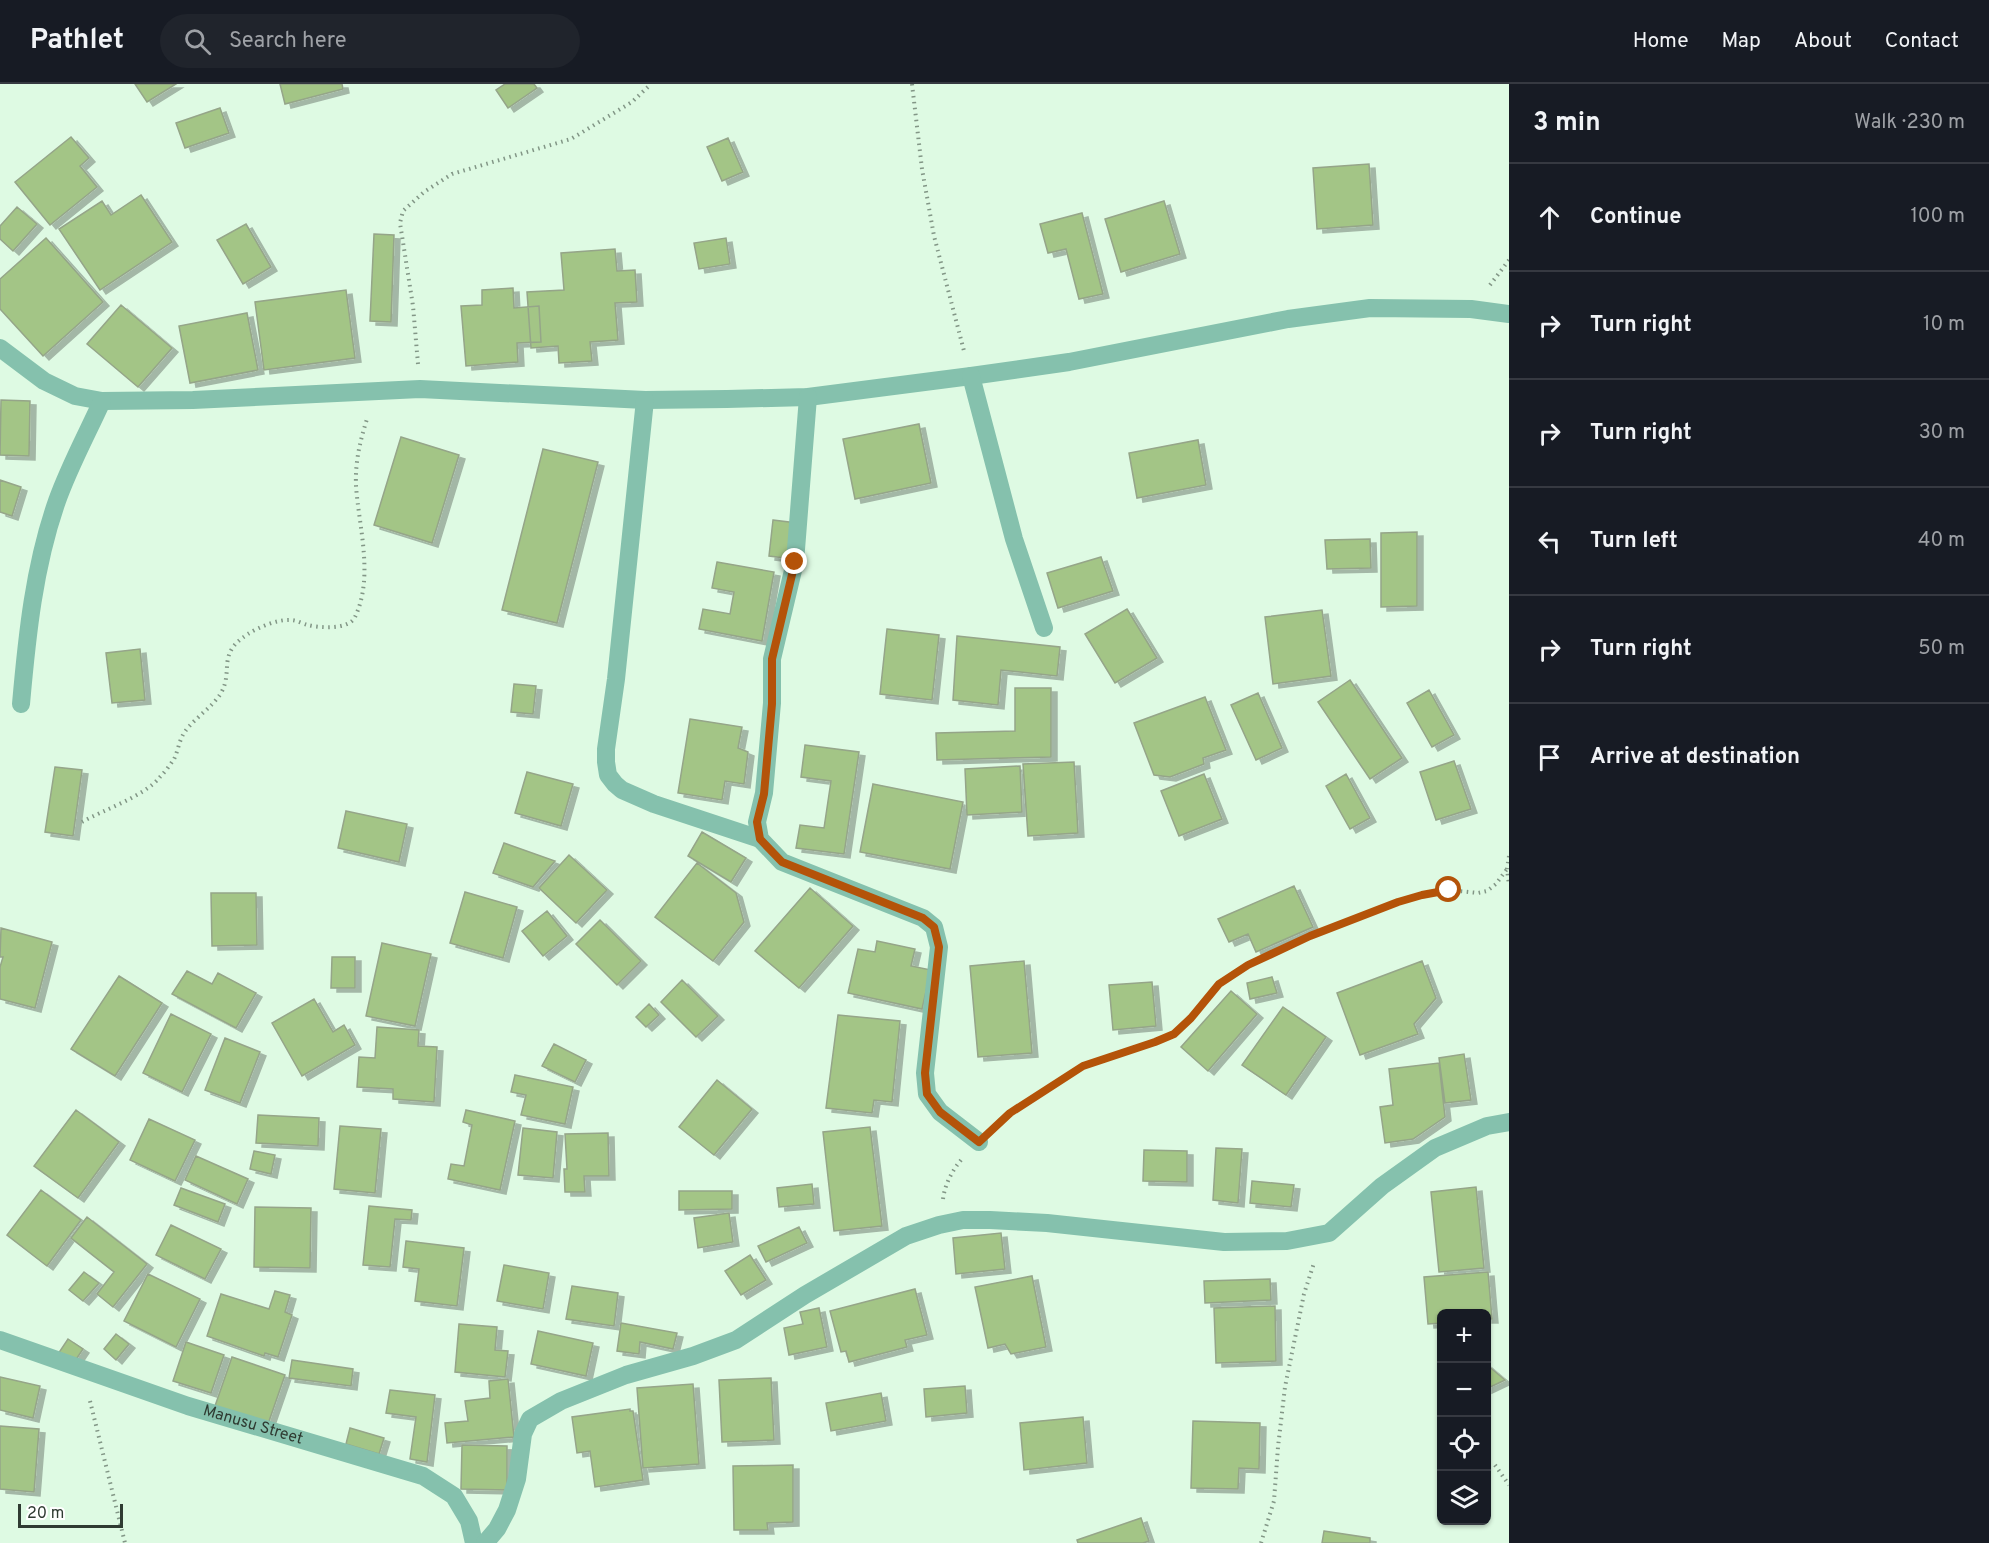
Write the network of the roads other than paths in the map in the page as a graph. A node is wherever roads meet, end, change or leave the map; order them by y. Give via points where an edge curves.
1 (1509, 314) edge
2 (0, 348) edge
3 (971, 376) junction
4 (808, 397) junction
5 (645, 400) junction
6 (102, 401) junction
7 (1044, 628) dead end
8 (21, 704) dead end
9 (760, 839) junction
10 (1509, 1122) edge
11 (979, 1142) road end
12 (0, 1340) edge
13 (474, 1543) edge
14 (485, 1543) edge

1 - 3 street via 1471,309 1371,308 1288,319 1069,362
2 - 6 street via 44,381 75,396
3 - 4 street
3 - 7 street via 1014,539
4 - 5 street
4 - 9 street via 795,562 772,659 764,794 757,822
5 - 6 street via 420,389
5 - 9 street via 606,749 608,775 622,790 654,804
6 - 8 street via 57,500 42,552 28,629
9 - 11 street via 782,862 923,918 934,927 939,947 925,1073 927,1094 940,1112
10 - 14 street via 1487,1125 1435,1148 1382,1186 1329,1233 1287,1241 1224,1242 1024,1222 963,1220 906,1236 736,1340 626,1375 561,1401 530,1419 523,1434 517,1479 507,1510
12 - 13 street, Manusu Street via 221,1416 423,1476 453,1496 469,1521

